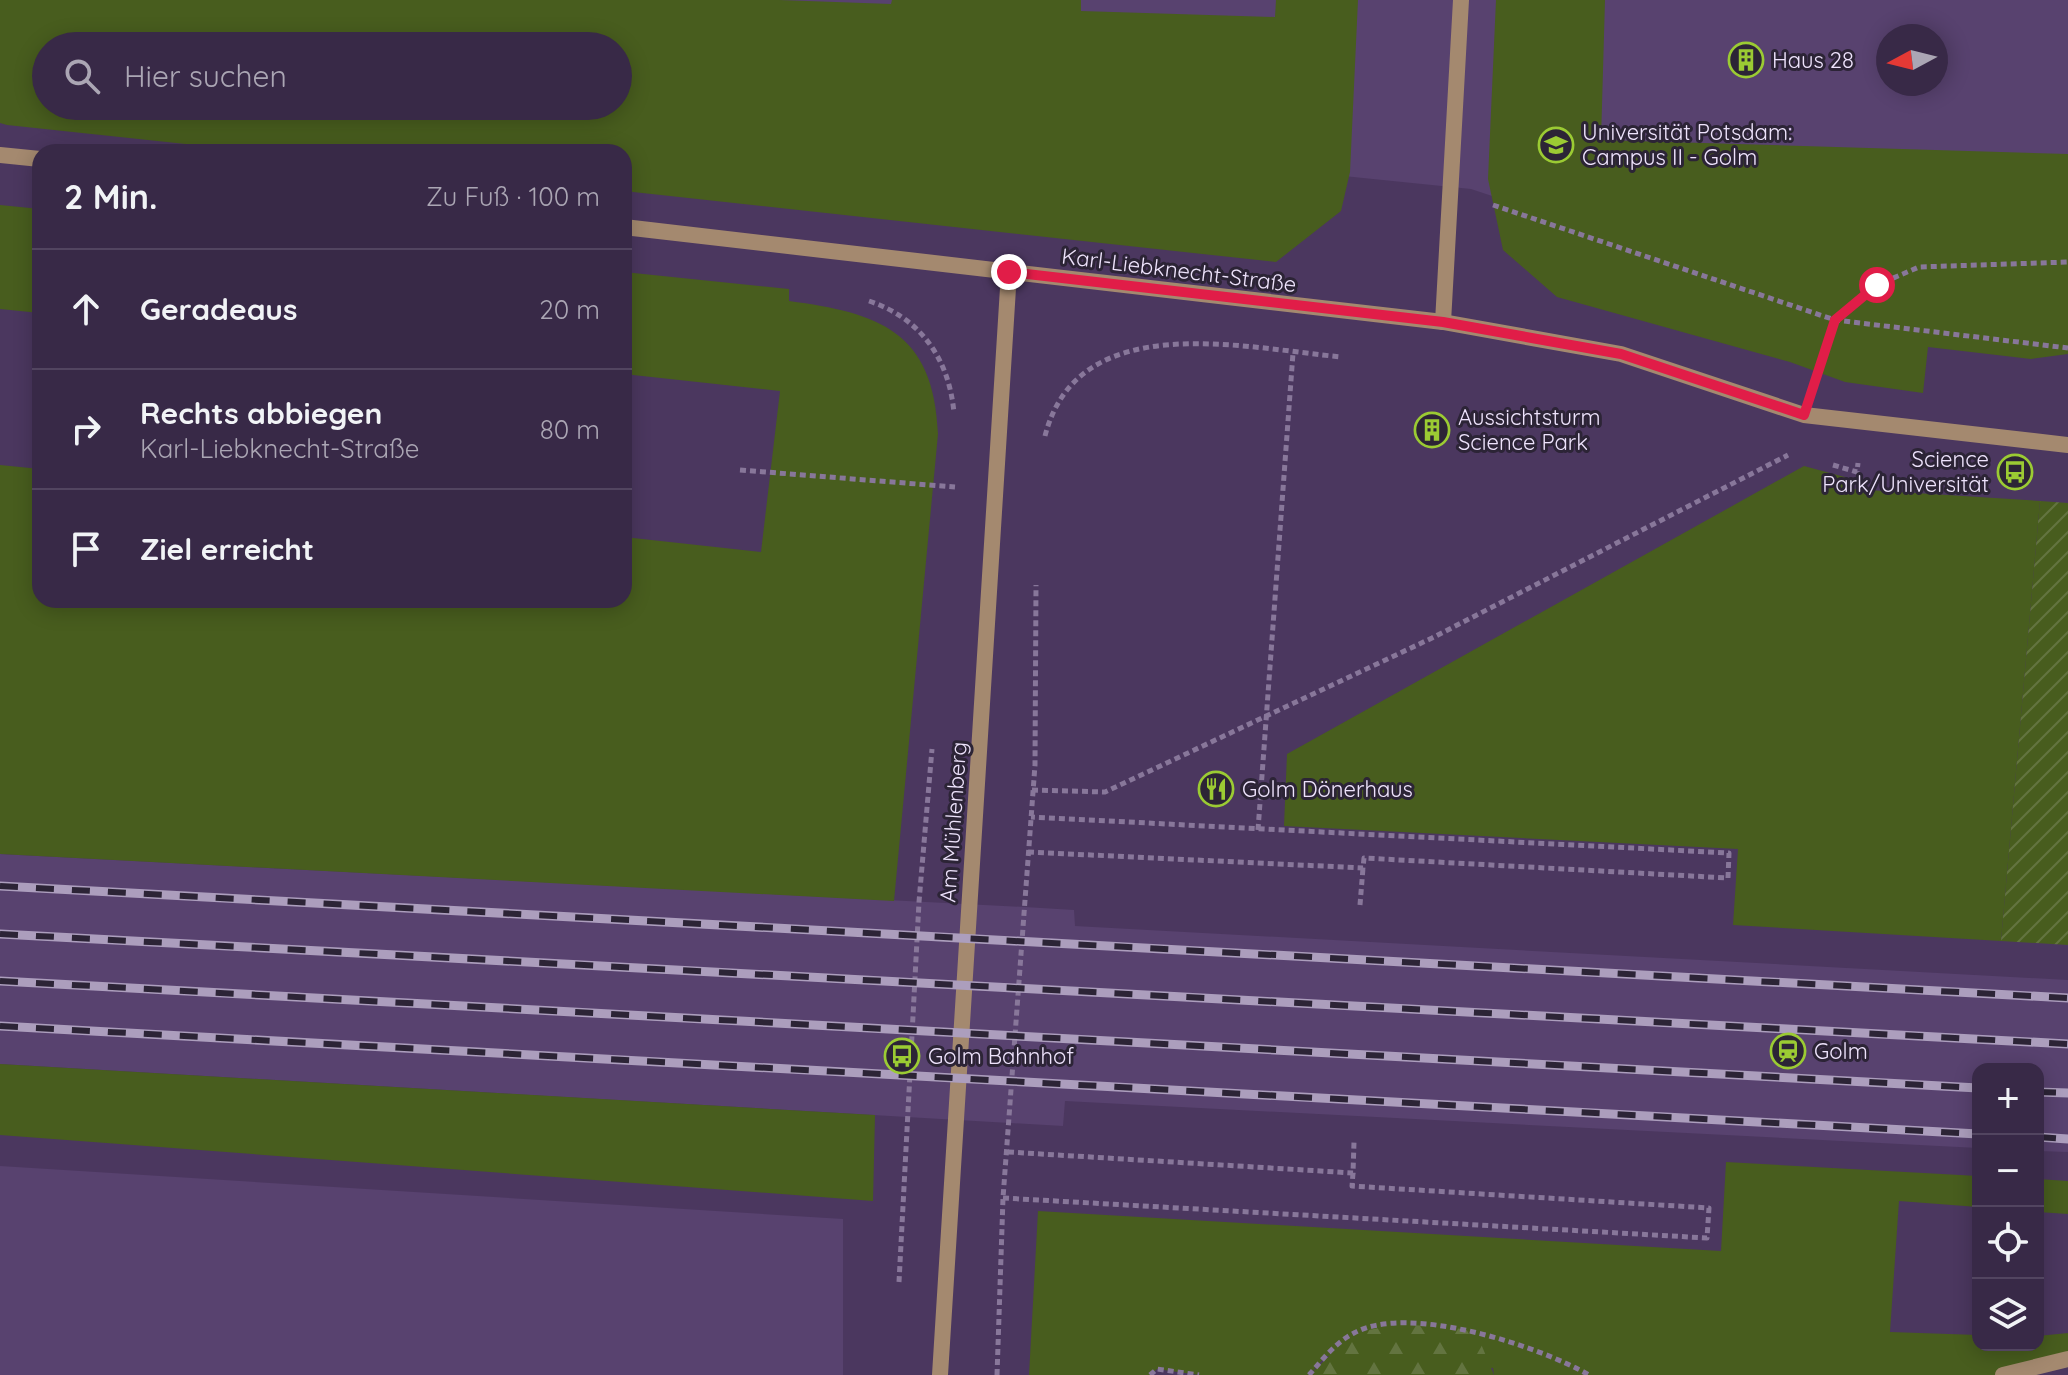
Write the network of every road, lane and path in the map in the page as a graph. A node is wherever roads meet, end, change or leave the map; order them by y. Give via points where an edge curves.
1 (1461, 0) edge
2 (0, 155) edge
3 (32, 158) edge
4 (1452, 196) junction
5 (632, 228) edge
6 (2068, 262) edge
7 (1009, 272) junction
8 (860, 299) dead end
9 (1835, 320) junction
10 (1443, 322) junction
11 (2068, 348) edge
12 (1293, 353) junction
13 (1352, 358) dead end
14 (1804, 415) junction
15 (954, 419) dead end
16 (1043, 443) dead end
17 (2068, 445) edge
18 (1779, 448) dead end
19 (1858, 460) dead end
20 (1831, 464) dead end
21 (740, 470) dead end
22 (956, 475) dead end
23 (955, 487) junction
24 (995, 491) junction
25 (953, 503) dead end
26 (1036, 584) dead end
27 (1266, 717) junction
28 (934, 733) dead end
29 (1032, 790) junction
30 (1031, 817) junction
31 (1258, 830) junction
32 (1028, 852) junction
33 (1363, 868) junction
34 (1360, 905) dead end
35 (1354, 1142) dead end
36 (1008, 1152) junction
37 (1353, 1173) junction
38 (1003, 1198) junction
39 (898, 1298) dead end
40 (2068, 1359) edge
41 (940, 1375) edge
42 (997, 1375) edge
43 (1150, 1375) edge
44 (1199, 1375) edge
45 (1309, 1375) edge
46 (1589, 1375) edge
47 (2003, 1375) edge

1 - 4 street
2 - 3 street
4 - 9 path via 1491,204
4 - 10 street
5 - 7 street, Karl-Liebknecht-Straße
6 - 9 path via 1919,267 1877,285
7 - 10 street, Karl-Liebknecht-Straße
7 - 24 street, Am Mühlenberg
8 - 15 path via 897,311 917,326 933,347
9 - 11 path
9 - 14 path
10 - 14 street, Karl-Liebknecht-Straße via 1621,354
12 - 13 path
12 - 16 path via 1177,344 1112,356 1078,374 1064,391 1051,411
12 - 27 path
14 - 17 street, Karl-Liebknecht-Straße
18 - 27 path via 1791,454
19 - 20 path via 1857,472
21 - 23 path
22 - 23 path
23 - 24 path
23 - 25 path
24 - 41 street, Am Mühlenberg
26 - 29 path
27 - 29 path via 1105,792
27 - 31 path
28 - 39 path via 919,902
29 - 30 path
30 - 31 path
30 - 32 path
31 - 33 path via 1729,853 1728,878 1364,858
32 - 33 path
32 - 36 path
33 - 34 path
35 - 37 path
36 - 37 path
36 - 38 path
37 - 38 path via 1352,1186 1709,1208 1707,1238
38 - 42 path
40 - 47 street
43 - 44 path via 1157,1369
45 - 46 path via 1354,1333 1394,1325 1446,1326 1502,1338 1558,1357

